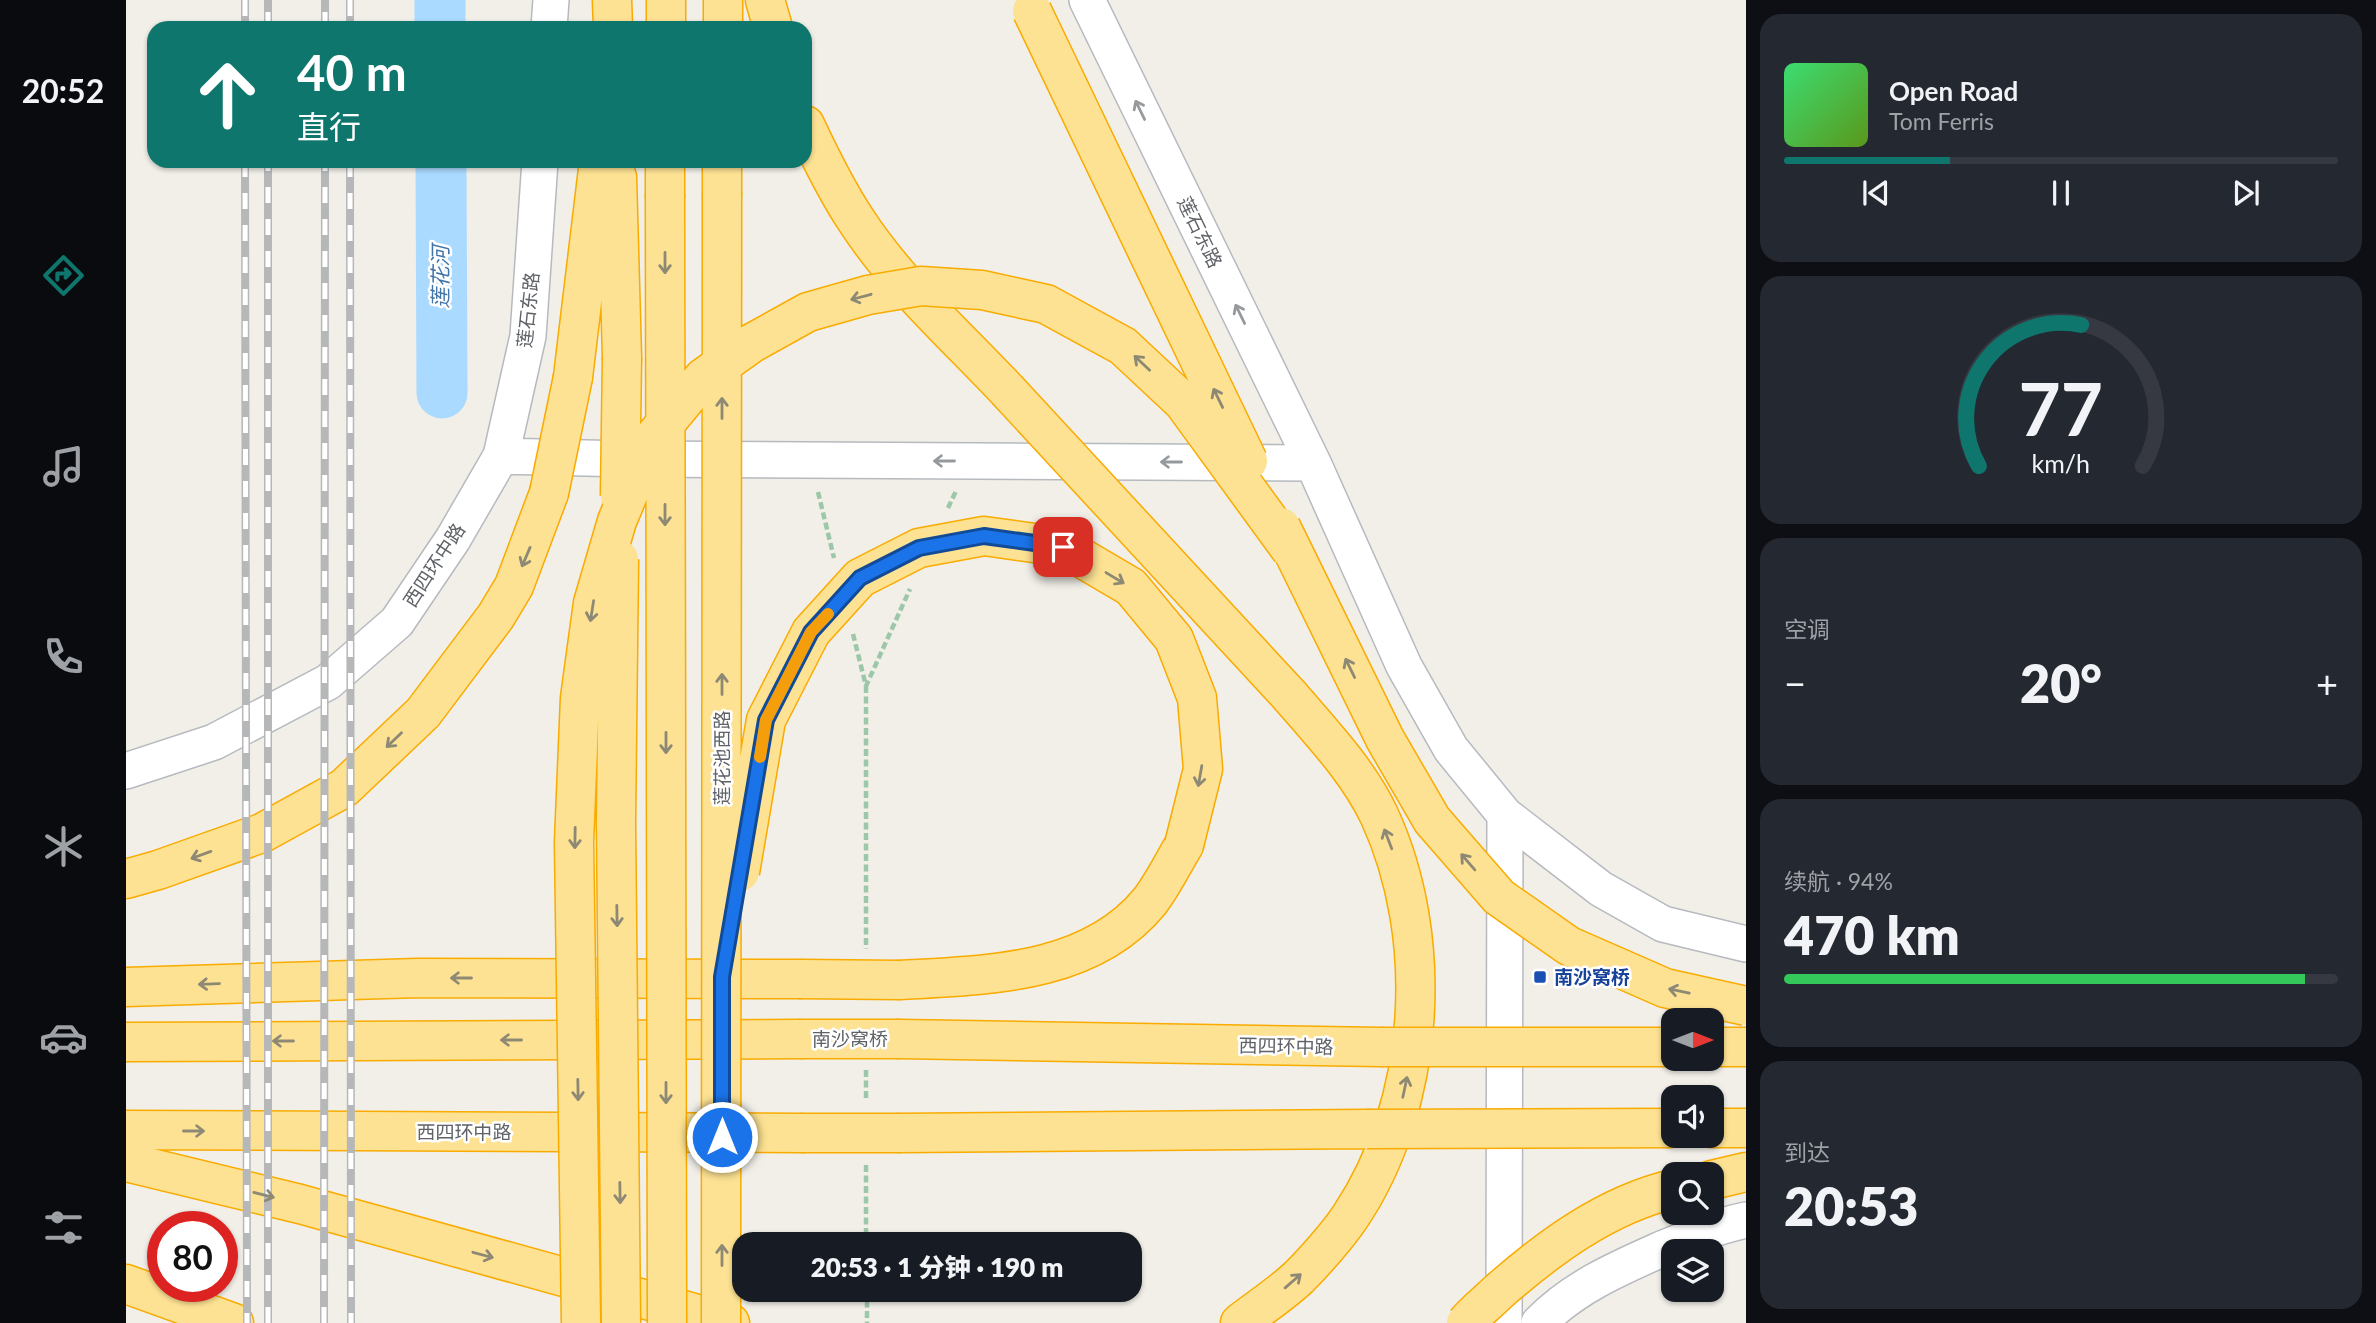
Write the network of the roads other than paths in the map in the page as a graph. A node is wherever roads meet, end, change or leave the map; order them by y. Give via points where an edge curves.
1 (551, 0) edge
2 (612, 0) edge
3 (666, 0) edge
4 (723, 0) edge
5 (765, 0) edge
6 (1087, 0) edge
7 (1029, 6) edge
8 (550, 21) edge
9 (613, 21) edge
10 (666, 21) edge
11 (723, 21) edge
12 (771, 21) edge
13 (812, 140) edge
14 (540, 168) edge
15 (598, 168) edge
16 (616, 168) edge
17 (722, 177) edge
18 (665, 178) edge
19 (501, 456) junction
20 (1313, 463) junction
21 (1292, 550) junction
22 (126, 771) edge
23 (1505, 815) junction
24 (137, 874) edge
25 (1746, 944) edge
26 (722, 977) junction
27 (126, 987) edge
28 (1746, 1006) edge
29 (900, 1039) joint
30 (126, 1042) edge
31 (1661, 1047) edge
32 (1724, 1047) edge
33 (1746, 1047) edge
34 (1661, 1128) edge
35 (1724, 1128) edge
36 (1746, 1128) edge
37 (126, 1130) edge
38 (126, 1162) edge
39 (1746, 1172) edge
40 (1724, 1177) edge
41 (1661, 1192) edge
42 (1746, 1220) edge
43 (126, 1284) edge
44 (234, 1323) edge
45 (581, 1323) edge
46 (621, 1323) edge
47 (667, 1323) edge
48 (722, 1323) edge
49 (730, 1323) edge
50 (1240, 1323) edge
51 (1466, 1323) edge
52 (1504, 1323) edge
53 (1539, 1323) edge

1 - 8 street
2 - 9 highway
3 - 10 highway
4 - 11 highway
5 - 12 highway
20 -> 6 street, 莲石东路
21 -> 7 highway, bridge
50 -> 13 highway, bridge via 1298,1278 1350,1217 1384,1156 1406,1088 1416,1015 1413,945 1402,878 1378,814 1341,756 890,265 856,221
14 - 19 street, 莲石东路 via 528,336
15 -> 24 highway, bridge via 573,377 549,493 514,586 496,616 423,713 344,788 262,833
16 -> 46 highway, bridge via 622,358 616,822
26 -> 17 highway, 莲花池西路, bridge
18 -> 47 highway, bridge
20 -> 19 street
19 - 22 street, 西四环中路 via 397,622 328,682 214,742
20 - 23 street via 1404,666 1451,748
28 -> 21 highway, bridge via 1665,988 1569,946 1500,897 1432,820 1385,739
21 -> 45 highway, bridge via 1183,402 1123,346 1046,304 982,290 921,286 868,295 808,312 752,343 703,378 650,442 617,522 593,603 580,698 574,842
23 - 25 street via 1601,890 1664,924
23 - 52 street
26 -> 27 highway, bridge via 766,720 811,632 860,578 919,548 984,536 1063,547 1131,587 1174,639 1197,698 1203,769 1184,845 1150,901 1114,934 1071,956 980,976 900,980 418,978
48 -> 26 highway, 莲花池西路, bridge
29 -> 30 highway, 南沙窝桥, bridge
29 - 31 highway, 西四环中路, bridge
32 - 33 highway
37 -> 34 highway, 西四环中路, bridge via 900,1133
35 - 36 highway
38 -> 49 highway
39 - 40 highway
41 - 51 highway, bridge via 1590,1222 1524,1269
42 - 53 street via 1717,1226 1606,1273
43 - 44 highway

